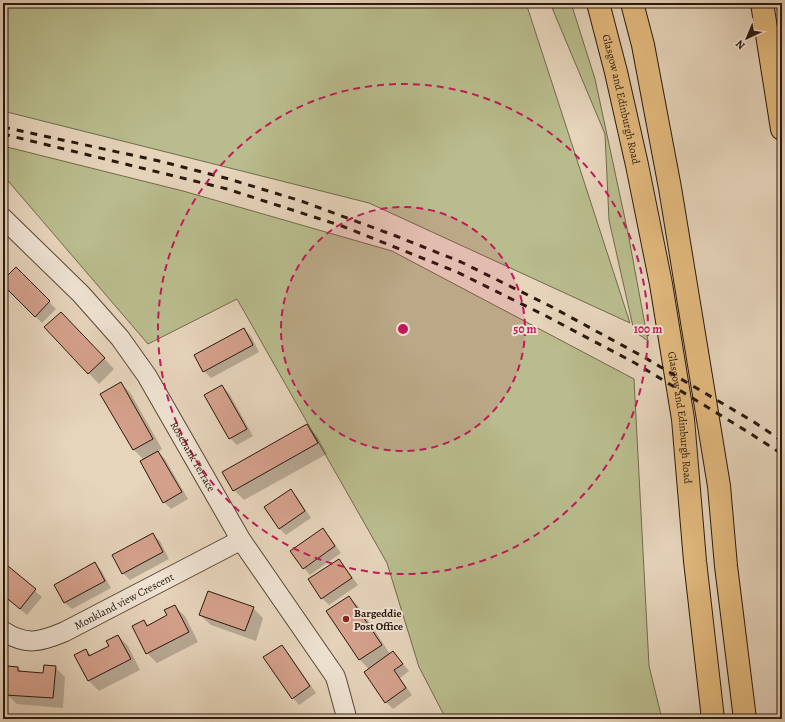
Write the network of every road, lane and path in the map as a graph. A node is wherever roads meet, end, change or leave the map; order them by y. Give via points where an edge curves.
1 (598, 3) edge
2 (632, 3) edge
3 (762, 3) edge
4 (770, 3) edge
5 (782, 50) edge
6 (782, 129) edge
7 (3, 218) edge
8 (241, 540) junction
9 (3, 630) edge
10 (346, 719) edge
11 (713, 719) edge
12 (745, 719) edge

1 - 11 highway, Glasgow and Edinburgh Road via 637,165 684,419 695,561
2 - 12 highway via 644,45 670,188 719,486
3 - 6 highway
4 - 5 highway
7 - 8 street, Rosebank Terrace via 81,294 120,338 147,376
8 - 9 street, Monkland view Crescent via 44,640 21,641
8 - 10 street, Rosebank Terrace via 335,676

